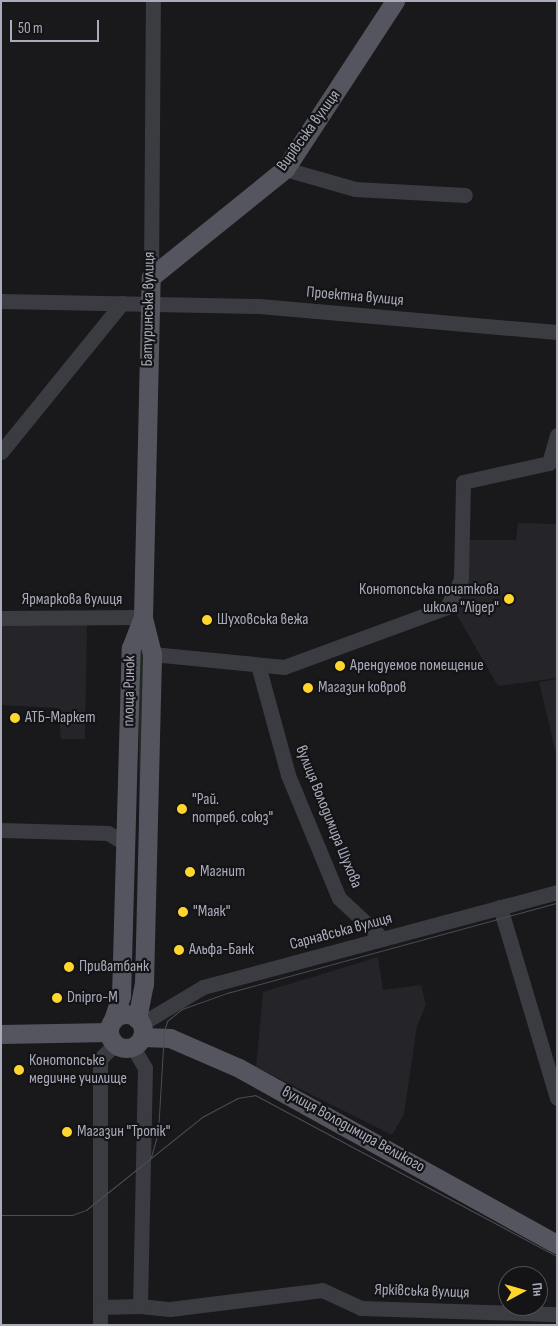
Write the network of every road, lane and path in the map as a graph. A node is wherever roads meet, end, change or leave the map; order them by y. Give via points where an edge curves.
1 (153, 1) edge
2 (395, 1) edge
3 (285, 169) junction
4 (465, 195) dead end
5 (151, 277) junction
6 (1, 301) edge
7 (122, 303) junction
8 (149, 304) junction
9 (557, 332) edge
10 (557, 435) edge
11 (1, 452) edge
12 (143, 617) junction
13 (1, 618) edge
14 (152, 654) junction
15 (258, 665) junction
16 (1, 830) edge
17 (126, 844) junction
18 (557, 892) edge
19 (500, 907) junction
20 (383, 939) junction
21 (138, 1031) junction
22 (112, 1032) junction
23 (1, 1034) edge
24 (557, 1098) edge
25 (557, 1244) edge
26 (140, 1306) junction
27 (100, 1307) junction
28 (557, 1314) edge
29 (100, 1325) edge

1 - 5 street, Батуринська вулиця
2 - 3 main road, Вирівська вулиця
3 - 4 street via 355,188
3 - 5 main road, Вирівська вулиця
5 - 8 main road, Батуринська вулиця
6 - 7 street, Проектна вулиця
7 - 8 street, Проектна вулиця
7 - 11 street
8 - 9 street, Проектна вулиця via 259,306
8 - 12 main road, Батуринська вулиця
10 - 15 street via 549,462 463,482 461,579 447,607 284,667
12 - 13 street, Ярмаркова вулиця
12 - 14 main road, площа Ринок
12 - 17 main road, площа Ринок via 131,648
14 - 15 street
14 - 21 main road, площа Ринок via 144,984
15 - 20 street, вулиця Володимира Шухова via 288,775 339,898
16 - 17 street via 108,833
17 - 22 main road, площа Ринок via 121,996
18 - 19 street, Сарнавська вулиця
19 - 20 street, Сарнавська вулиця
19 - 24 street
20 - 21 street, Сарнавська вулиця via 203,987
21 - 22 main road
21 - 22 main road via 125,1014
21 - 25 main road, вулиця Володимира Великого via 170,1038 239,1068
21 - 26 street via 145,1068
22 - 23 main road via 81,1036
22 - 27 street via 100,1059
26 - 27 street, Ярківська вулиця
26 - 28 street, Ярківська вулиця via 170,1309 322,1290 362,1308
27 - 29 street

